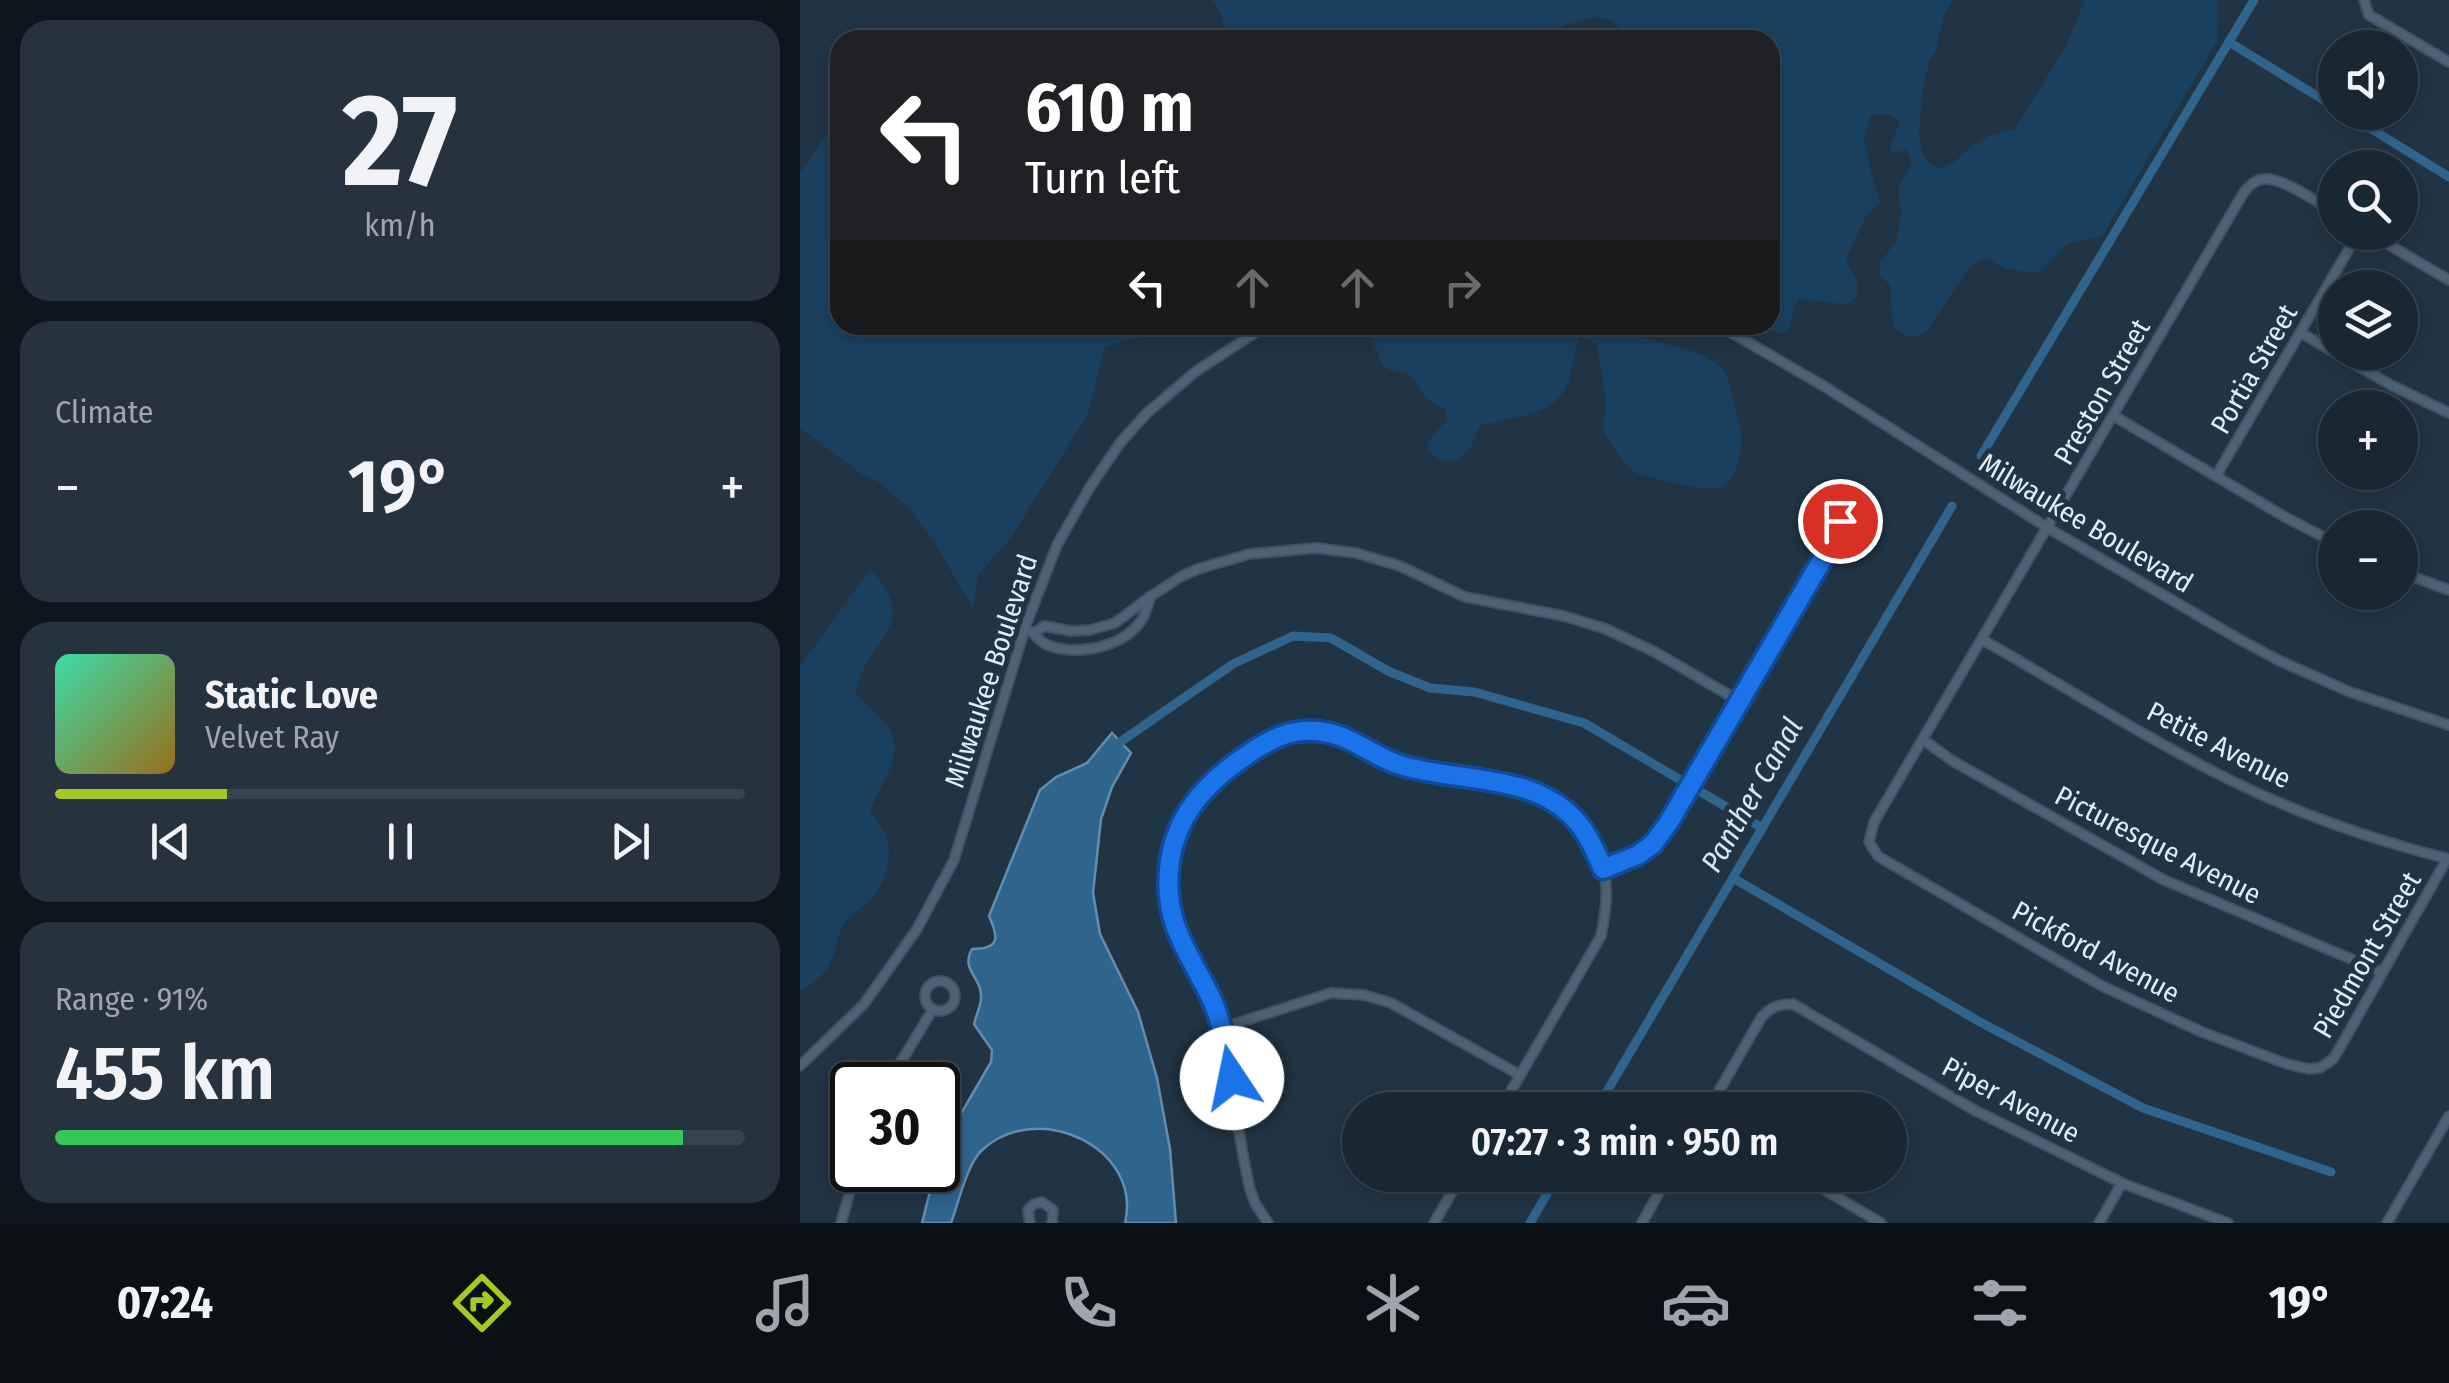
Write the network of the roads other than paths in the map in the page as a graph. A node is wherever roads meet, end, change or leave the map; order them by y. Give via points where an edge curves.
1 (2364, 0) edge
2 (2449, 62) edge
3 (2318, 204) edge
4 (2349, 250) edge
5 (2398, 250) edge
6 (2449, 280) edge
7 (2301, 333) junction
8 (1252, 335) edge
9 (1735, 335) edge
10 (2449, 413) edge
11 (2114, 416) junction
12 (2216, 476) junction
13 (2048, 528) junction
14 (2318, 534) edge
15 (1826, 550) junction
16 (2418, 579) edge
17 (2449, 590) edge
18 (1151, 596) junction
19 (1090, 630) junction
20 (1029, 631) junction
21 (1983, 640) junction
22 (1094, 648) junction
23 (1740, 701) junction
24 (2449, 726) edge
25 (1924, 740) junction
26 (1869, 842) joint
27 (2448, 859) edge
28 (1603, 869) junction
29 (2382, 972) junction
30 (933, 1009) junction
31 (1222, 1028) junction
32 (900, 1062) edge
33 (800, 1066) edge
34 (2320, 1068) joint
35 (1520, 1076) junction
36 (1511, 1092) edge
37 (1718, 1092) edge
38 (2449, 1116) edge
39 (2122, 1183) junction
40 (850, 1192) edge
41 (1452, 1192) edge
42 (1660, 1192) edge
43 (1828, 1192) edge
44 (841, 1223) edge
45 (1030, 1223) edge
46 (1052, 1223) edge
47 (1268, 1223) edge
48 (1434, 1223) edge
49 (1643, 1223) edge
50 (1881, 1223) edge
51 (2098, 1223) edge
52 (2228, 1223) edge
53 (2386, 1223) edge

1 - 2 street via 2370,15
3 - 11 street, Preston Street via 2284,184 2262,178 2252,183
4 - 7 street, Portia Street
5 - 6 street
7 - 10 street
7 - 12 street, Portia Street
8 - 20 street, Milwaukee Boulevard via 1195,372 1120,442 1056,544
9 - 13 street, Milwaukee Boulevard
11 - 12 street
11 - 13 street, Preston Street
12 - 14 street
13 - 21 street, Preston Street
13 - 24 street, Milwaukee Boulevard via 2280,661
15 - 15 street via 1840,521 1838,507 1821,496 1808,508
15 - 23 street
16 - 17 street
18 - 19 street via 1115,623
18 - 22 street via 1135,628
18 - 23 street via 1198,569 1249,554 1316,548 1356,553 1412,570 1464,597 1606,628
19 - 20 street
19 - 22 street
20 - 22 street via 1050,646
20 - 33 street, Milwaukee Boulevard via 954,860 917,929 864,1004
21 - 25 street, Preston Street
21 - 27 street, Petite Avenue via 2242,786 2310,816
23 - 28 street via 1653,844
25 - 26 street, Preston Street via 1874,822
25 - 29 street, Picturesque Avenue via 2164,880
26 - 34 street, Pickford Avenue via 1886,861 2119,994 2287,1064
27 - 29 street, Piedmont Street
28 - 31 street via 1576,820 1542,795 1402,766 1333,733 1275,737 1203,791 1185,817 1169,868 1177,934
28 - 35 street via 1601,936
29 - 34 street, Piedmont Street via 2334,1059
30 - 30 street via 954,1002 946,981 927,988
30 - 32 street
31 - 35 street via 1331,993 1364,995
31 - 47 street via 1250,1189
35 - 36 street
37 - 39 street, Piper Avenue via 1761,1018 1792,1004 1974,1110
38 - 53 street
39 - 51 street
39 - 52 street, Piper Avenue
40 - 44 street
41 - 48 street
42 - 49 street
43 - 50 street
45 - 46 street via 1028,1210 1042,1202 1054,1210

